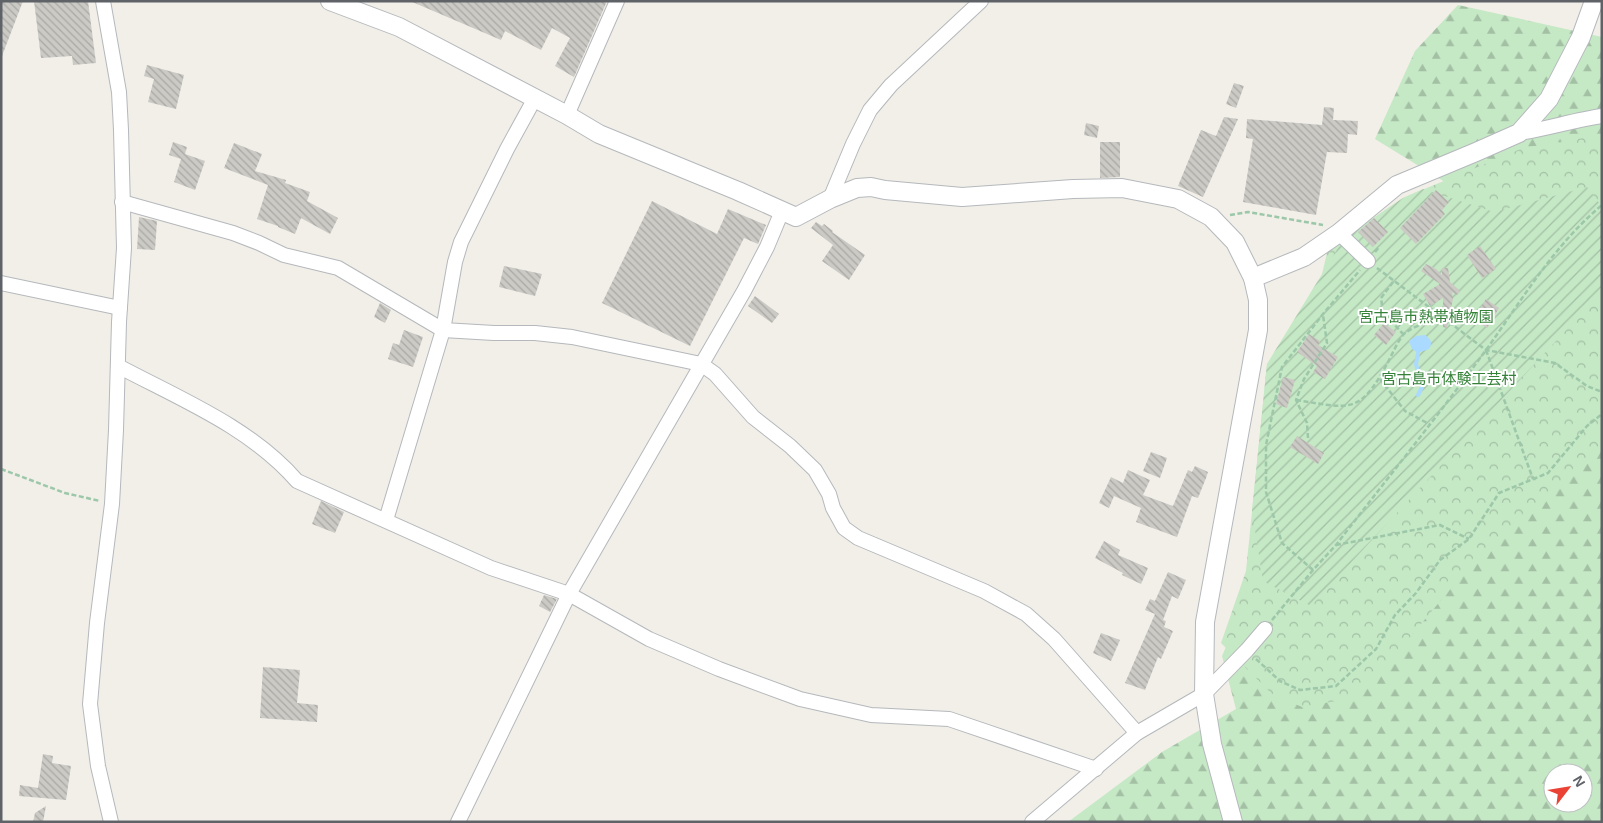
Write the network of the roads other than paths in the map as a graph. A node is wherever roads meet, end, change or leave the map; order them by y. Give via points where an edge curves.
1 (102, 1) edge
2 (330, 1) edge
3 (618, 1) edge
4 (981, 1) edge
5 (1594, 1) edge
6 (535, 98) junction
7 (567, 115) junction
8 (1602, 116) edge
9 (1519, 133) junction
10 (830, 199) junction
11 (122, 202) junction
12 (782, 211) junction
13 (1338, 233) junction
14 (1368, 261) road end
15 (1253, 278) junction
16 (1, 283) edge
17 (120, 308) junction
18 (443, 330) junction
19 (701, 364) junction
20 (118, 366) junction
21 (386, 520) junction
22 (569, 594) junction
23 (1265, 629) road end
24 (1204, 694) junction
25 (1137, 733) junction
26 (1096, 769) junction
27 (112, 822) edge
28 (458, 822) edge
29 (1032, 822) edge
30 (1233, 822) edge

1 - 11 street via 119,92
2 - 6 street via 399,27
3 - 7 street
4 - 10 street via 891,85 870,110
5 - 9 street via 1581,37 1550,99
6 - 7 street
6 - 18 street via 461,242
7 - 12 street via 599,134
8 - 9 street
9 - 13 street via 1397,185
10 - 12 street via 796,218
10 - 15 street via 857,188 871,187 962,197 1122,188 1178,199 1211,217 1235,242
11 - 17 street via 124,248
11 - 18 street via 232,233 284,255 338,268
12 - 19 street via 767,247
13 - 14 street
13 - 15 street via 1304,258
15 - 24 street via 1258,300 1258,330 1208,596
16 - 17 street
17 - 20 street
18 - 19 street via 572,337
18 - 21 street
19 - 22 street
19 - 25 street via 715,374 753,418 790,446 814,470 844,528 858,538 984,590 1026,614 1054,639
20 - 21 street via 226,423 283,464 297,481
20 - 27 street via 112,504 90,704 98,766
21 - 22 street via 491,568
22 - 26 street via 649,639 800,699 871,715 949,719
22 - 28 street
23 - 24 street
24 - 25 street
24 - 30 street via 1212,744
25 - 26 street
26 - 29 street

